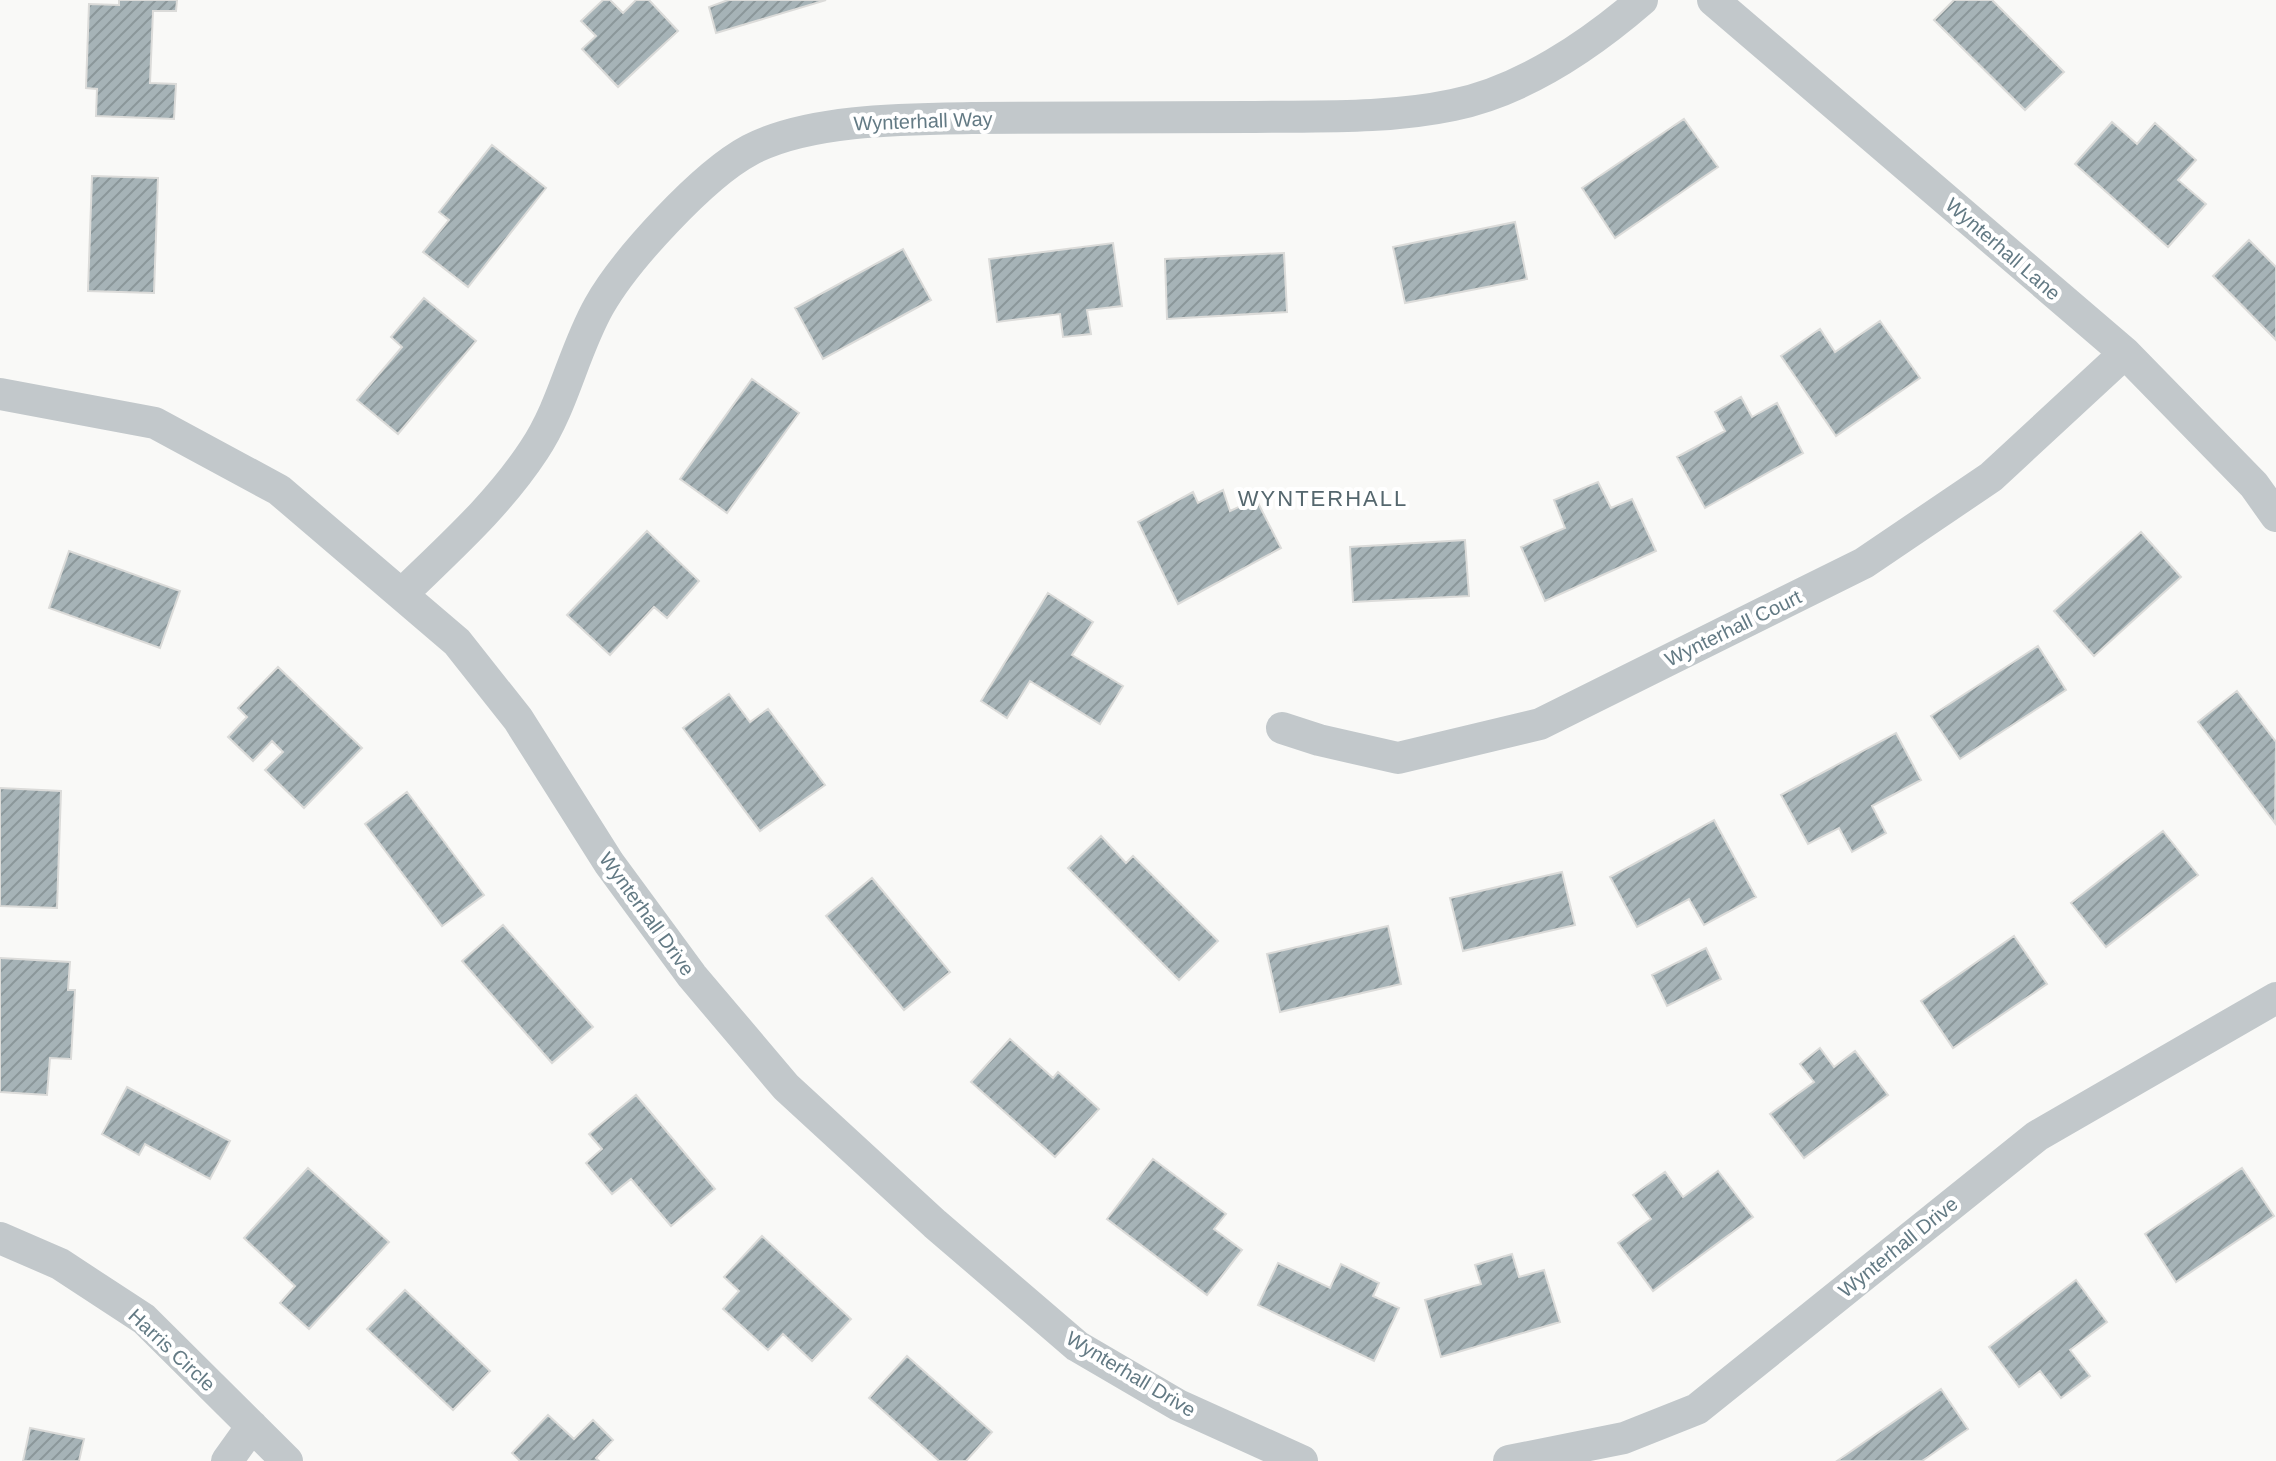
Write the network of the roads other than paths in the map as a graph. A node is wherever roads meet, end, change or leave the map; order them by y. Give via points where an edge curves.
1 (1642, 0) edge
2 (1713, 0) edge
3 (2125, 353) junction
4 (0, 394) edge
5 (2276, 516) edge
6 (402, 594) junction
7 (1282, 728) dead end
8 (2276, 998) edge
9 (0, 1238) edge
10 (252, 1426) junction
11 (227, 1461) edge
12 (287, 1461) edge
13 (1302, 1461) edge
14 (1509, 1461) edge

1 - 6 street, Wynterhall Way via 1525,80 1455,105 1369,116 922,119 827,126 750,150 680,205 640,252 599,306 536,449 498,500
2 - 3 street, Wynterhall Lane
3 - 5 street, Wynterhall Lane via 2254,485
3 - 7 street, Wynterhall Court via 1991,477 1864,563 1540,724 1398,758
4 - 6 street, Wynterhall Drive via 155,423 279,490
6 - 13 street, Wynterhall Drive via 457,642 518,719 609,863 692,976 786,1087 1077,1346 1178,1405
8 - 14 street, Wynterhall Drive via 2037,1136 1697,1409 1624,1438
9 - 10 street, Harris Circle via 60,1264 144,1319
10 - 11 street
10 - 12 street, Harris Circle

